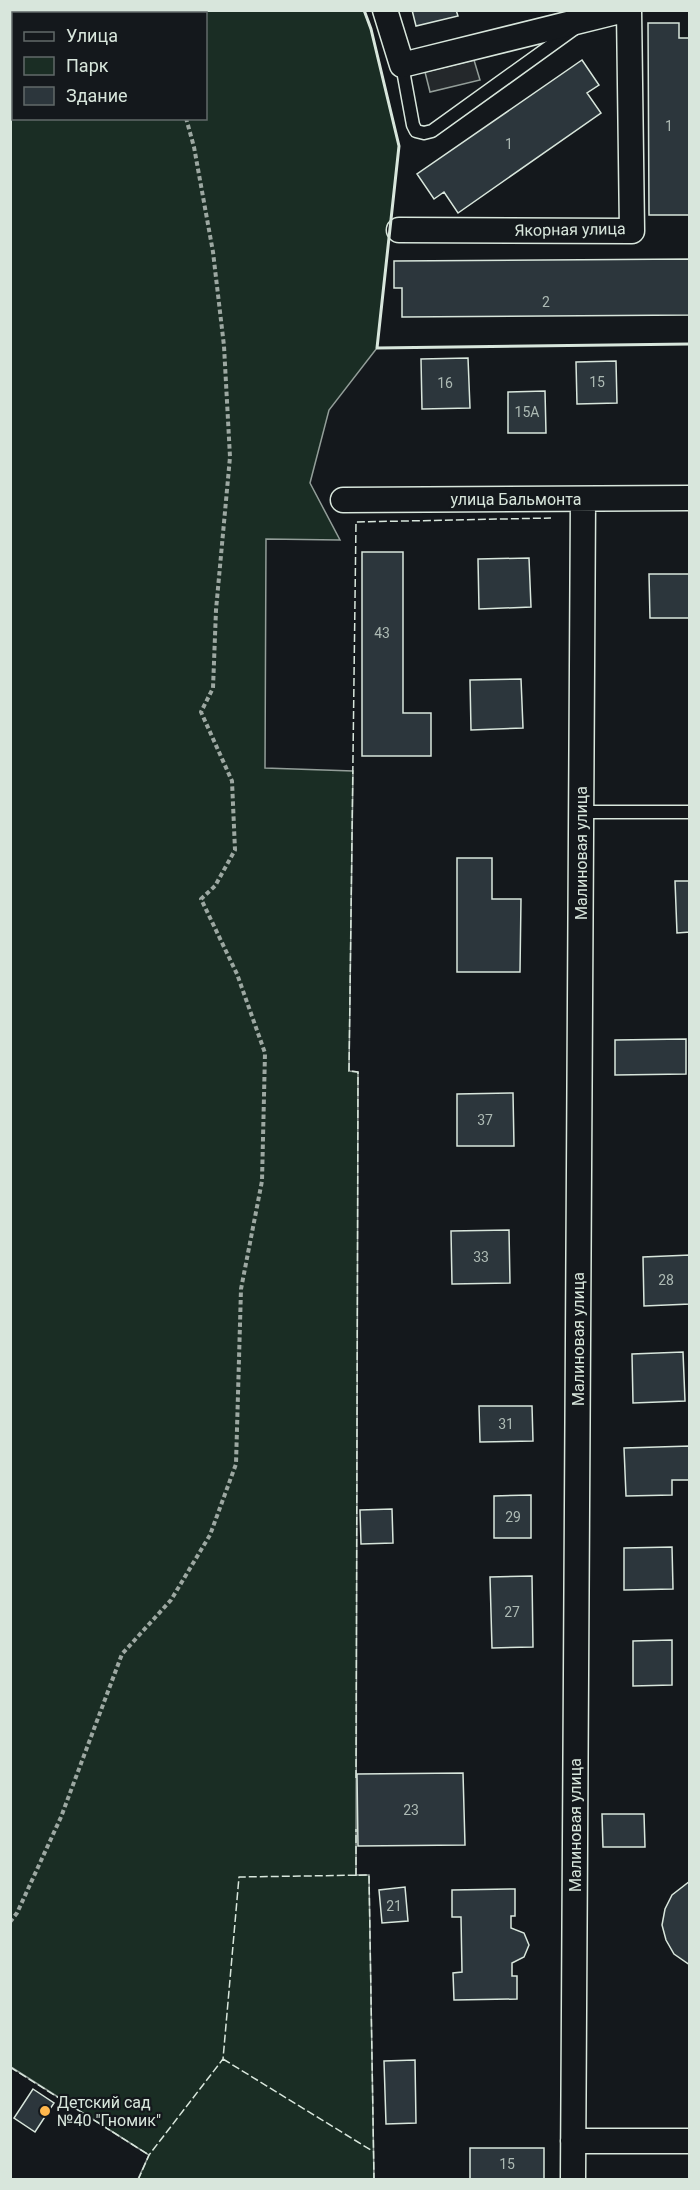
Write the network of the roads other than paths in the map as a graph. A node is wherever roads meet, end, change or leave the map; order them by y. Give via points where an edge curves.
1 (385, 10) edge
2 (624, 10) edge
3 (629, 10) edge
4 (587, 20) junction
5 (402, 65) junction
6 (399, 230) dead end
7 (690, 498) edge
8 (583, 499) junction
9 (343, 500) dead end
10 (581, 812) junction
11 (690, 812) edge
12 (573, 2141) junction
13 (690, 2141) edge
14 (573, 2180) edge

1 - 5 street
2 - 4 street
3 - 6 street, Якорная улица via 632,231
4 - 5 street
4 - 5 lane via 424,133 416,131 413,125
7 - 8 street, улица Бальмонта
8 - 9 street, улица Бальмонта
8 - 10 street, Малиновая улица
10 - 11 lane
10 - 12 street, Малиновая улица
12 - 13 street
12 - 14 street, Малиновая улица

